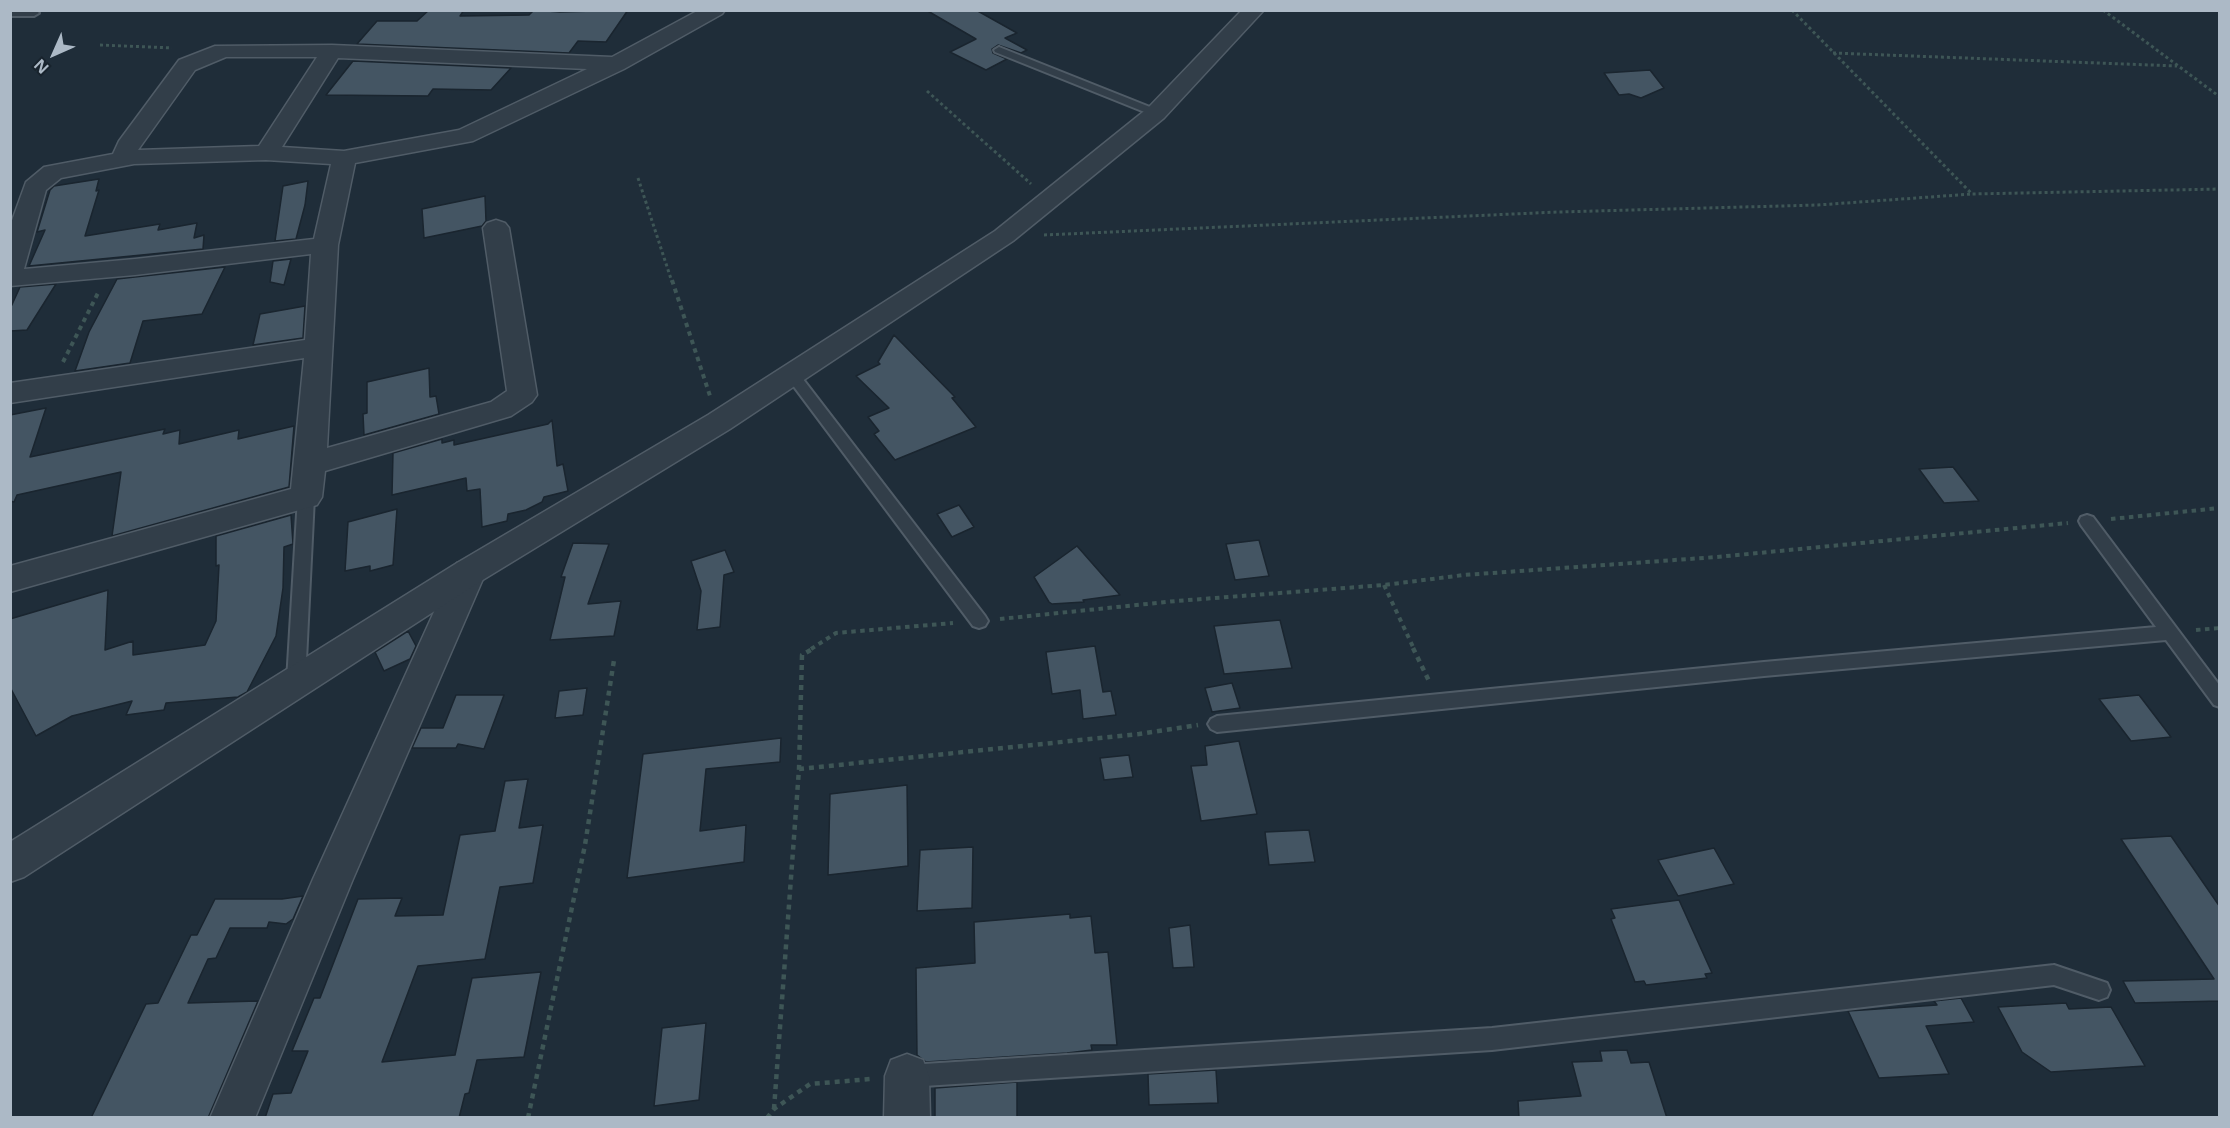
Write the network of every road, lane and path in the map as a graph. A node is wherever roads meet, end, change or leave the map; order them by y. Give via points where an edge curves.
1 (715, 10) edge
2 (1254, 10) edge
3 (1792, 10) edge
4 (2103, 10) edge
5 (10, 13) edge
6 (34, 13) dead end
7 (100, 45) dead end
8 (999, 50) dead end
9 (223, 51) junction
10 (332, 51) junction
11 (1832, 53) junction
12 (616, 64) junction
13 (2177, 66) junction
14 (927, 91) dead end
15 (2220, 97) edge
16 (1156, 113) junction
17 (267, 153) junction
18 (134, 157) junction
19 (344, 159) junction
20 (638, 178) dead end
21 (2220, 189) edge
22 (1972, 194) junction
23 (1050, 201) junction
24 (496, 228) dead end
25 (1004, 236) junction
26 (325, 245) junction
27 (111, 269) junction
28 (10, 270) edge
29 (10, 278) edge
30 (317, 347) junction
31 (791, 373) junction
32 (70, 383) junction
33 (10, 393) edge
34 (719, 422) junction
35 (311, 464) junction
36 (306, 498) junction
37 (2220, 508) edge
38 (2087, 521) junction
39 (469, 572) junction
40 (10, 579) edge
41 (1384, 585) junction
42 (979, 621) junction
43 (2168, 633) junction
44 (614, 660) dead end
45 (296, 681) junction
46 (1433, 690) dead end
47 (2220, 700) edge
48 (1217, 724) dead end
49 (10, 864) edge
50 (2099, 990) dead end
51 (907, 1097) edge
52 (774, 1109) junction
53 (232, 1118) edge
54 (528, 1118) edge
55 (767, 1118) edge

1 - 12 street
2 - 16 street
3 - 11 path
4 - 13 path
5 - 6 lane
7 - 9 path
8 - 16 lane
9 - 10 street
9 - 18 street via 187,65 127,147 125,154
10 - 12 street
10 - 17 street
11 - 13 path
11 - 22 path
12 - 19 street via 465,136
13 - 15 path
14 - 23 path
16 - 23 street
17 - 18 street
17 - 19 street
18 - 28 street via 53,172 35,187
19 - 26 street
20 - 34 path
21 - 22 path
22 - 25 path via 1818,205
23 - 25 street
24 - 35 street via 522,394 501,409
25 - 31 street
26 - 27 street
26 - 30 street
27 - 29 street
27 - 32 path via 62,364 76,368
30 - 32 street
30 - 35 street
31 - 34 street
31 - 42 lane
32 - 33 street
34 - 39 street
35 - 36 street
36 - 40 street
36 - 45 lane
37 - 38 path
38 - 41 path
38 - 43 lane
39 - 45 street
39 - 53 street
41 - 42 path
41 - 46 path
42 - 52 path via 836,633 802,655 799,769
43 - 47 lane
43 - 48 lane
44 - 54 path via 585,845
45 - 49 street
50 - 51 lane via 2054,975 1492,1039
51 - 52 path via 810,1084
52 - 55 path

